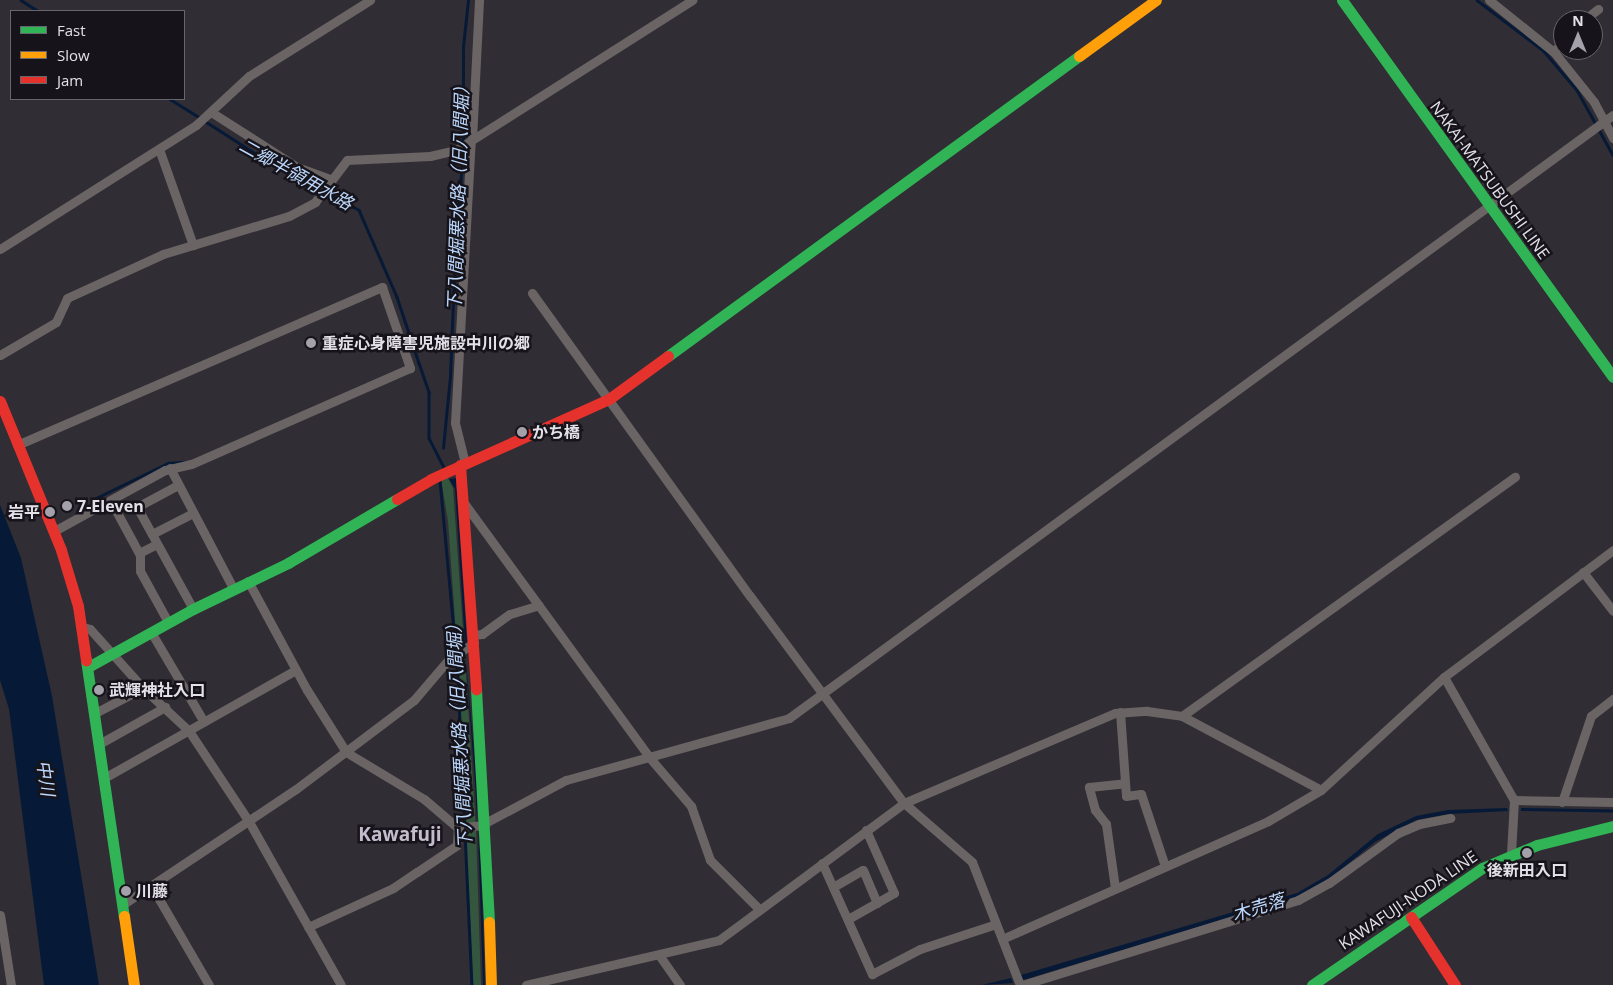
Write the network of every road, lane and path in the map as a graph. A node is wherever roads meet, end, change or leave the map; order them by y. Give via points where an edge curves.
1 (370, 0) edge
2 (479, 0) edge
3 (692, 0) edge
4 (1156, 0) edge
5 (1342, 0) edge
6 (1489, 0) edge
7 (1553, 51) edge
8 (1560, 60) edge
9 (211, 112) junction
10 (1604, 122) edge
11 (1613, 138) edge
12 (470, 141) junction
13 (159, 150) junction
14 (328, 181) junction
15 (1490, 206) junction
16 (194, 245) junction
17 (0, 249) edge
18 (532, 293) dead end
19 (0, 355) edge
20 (1613, 377) edge
21 (609, 399) junction
22 (0, 401) edge
23 (17, 445) junction
24 (460, 465) junction
25 (170, 468) junction
26 (1515, 477) dead end
27 (178, 485) junction
28 (464, 503) junction
29 (114, 507) dead end
30 (193, 513) junction
31 (54, 531) junction
32 (152, 534) junction
33 (157, 544) junction
34 (1613, 550) edge
35 (139, 553) junction
36 (1583, 572) junction
37 (248, 581) junction
38 (233, 588) junction
39 (539, 605) junction
40 (193, 609) junction
41 (1613, 611) edge
42 (168, 622) junction
43 (82, 627) junction
44 (151, 632) junction
45 (468, 645) junction
46 (111, 654) junction
47 (88, 668) junction
48 (296, 670) junction
49 (1444, 677) junction
50 (143, 688) junction
51 (824, 691) junction
52 (1613, 699) edge
53 (165, 707) junction
54 (1120, 712) junction
55 (95, 713) junction
56 (1182, 716) junction
57 (204, 722) junction
58 (188, 731) junction
59 (100, 744) junction
60 (346, 752) junction
61 (650, 756) junction
62 (104, 778) junction
63 (1126, 784) junction
64 (1321, 790) junction
65 (1514, 800) junction
66 (1562, 802) junction
67 (1613, 802) edge
68 (904, 803) junction
69 (1450, 818) dead end
70 (248, 820) junction
71 (479, 825) junction
72 (1613, 826) edge
73 (458, 828) junction
74 (866, 830) junction
75 (1512, 854) junction
76 (822, 863) junction
77 (1165, 866) junction
78 (152, 886) junction
79 (833, 887) junction
80 (1114, 888) junction
81 (878, 903) junction
82 (122, 905) junction
83 (759, 909) junction
84 (0, 915) edge
85 (1411, 917) junction
86 (848, 919) junction
87 (996, 924) junction
88 (308, 927) junction
89 (1002, 939) junction
90 (659, 955) junction
91 (1318, 983) edge
92 (11, 985) edge
93 (134, 985) edge
94 (209, 985) edge
95 (341, 985) edge
96 (491, 985) edge
97 (526, 985) edge
98 (680, 985) edge
99 (1021, 985) edge
100 (1455, 985) edge

1 - 9 street via 249,76
2 - 12 street
3 - 12 street
4 - 21 street
5 - 15 street, NAKAI-MATSUBUSHI LINE
6 - 7 street
8 - 10 street
9 - 13 street
9 - 14 street via 297,167
10 - 11 street
10 - 15 street
12 - 14 street via 456,150 430,156 352,158
12 - 24 street via 455,423
13 - 16 street
13 - 17 street
14 - 16 street via 315,202 280,221
15 - 20 street, NAKAI-MATSUBUSHI LINE
15 - 51 street
16 - 19 street via 163,254 67,298 56,322
18 - 21 street
21 - 24 street
21 - 51 street via 750,596
22 - 23 street
23 - 25 street via 382,287 410,368 191,464
23 - 31 street
24 - 28 street
24 - 37 street via 288,563
25 - 27 street
25 - 31 street
26 - 56 street
27 - 30 street
27 - 32 street via 137,507
28 - 39 street
28 - 45 street
29 - 35 street
30 - 32 street
30 - 38 street
31 - 43 street via 69,570
32 - 33 street
33 - 35 street
33 - 40 street
34 - 36 street
35 - 42 street via 140,571
36 - 41 street
36 - 49 street
37 - 38 street
37 - 48 street
38 - 40 street
39 - 45 street via 510,614
39 - 61 street
40 - 42 street
42 - 44 street
43 - 46 street via 90,629
43 - 47 street
44 - 46 street
44 - 57 street
45 - 60 street via 449,659 414,700
45 - 71 street
46 - 47 street
46 - 50 street
47 - 55 street
48 - 57 street
48 - 60 street
49 - 64 street
49 - 65 street
50 - 53 street
50 - 55 street
51 - 61 street via 781,722
51 - 68 street
52 - 66 street via 1591,716
53 - 58 street
53 - 59 street
54 - 56 street via 1147,711
54 - 63 street
54 - 68 street
55 - 59 street
56 - 64 street
57 - 58 street
58 - 62 street
58 - 70 street
59 - 62 street
60 - 70 street
60 - 73 street via 424,799
61 - 71 street via 566,780
61 - 83 street via 691,806 710,860
62 - 82 street
63 - 77 street via 1126,796 1141,794
63 - 80 street via 1090,787 1095,810 1106,824
64 - 77 street via 1268,821
65 - 66 street
65 - 75 street
66 - 67 street
68 - 74 street
68 - 87 street via 972,862
69 - 99 street via 1419,824 1398,833 1329,883 1298,900
70 - 78 street
70 - 88 street
71 - 73 street
71 - 96 street
72 - 75 street, KAWAFUJI-NODA LINE
73 - 88 street via 457,845 393,888
74 - 76 street
74 - 81 street via 894,893
75 - 85 street, KAWAFUJI-NODA LINE via 1476,872
76 - 79 street
76 - 83 street
77 - 80 street
78 - 82 street
78 - 94 street
79 - 81 street via 863,870
79 - 86 street
80 - 89 street
81 - 86 street
82 - 93 street
83 - 90 street via 719,940
84 - 92 street
85 - 91 street, KAWAFUJI-NODA LINE
85 - 100 street
86 - 87 street via 872,974 920,949
87 - 89 street
88 - 95 street
89 - 99 street
90 - 97 street
90 - 98 street

